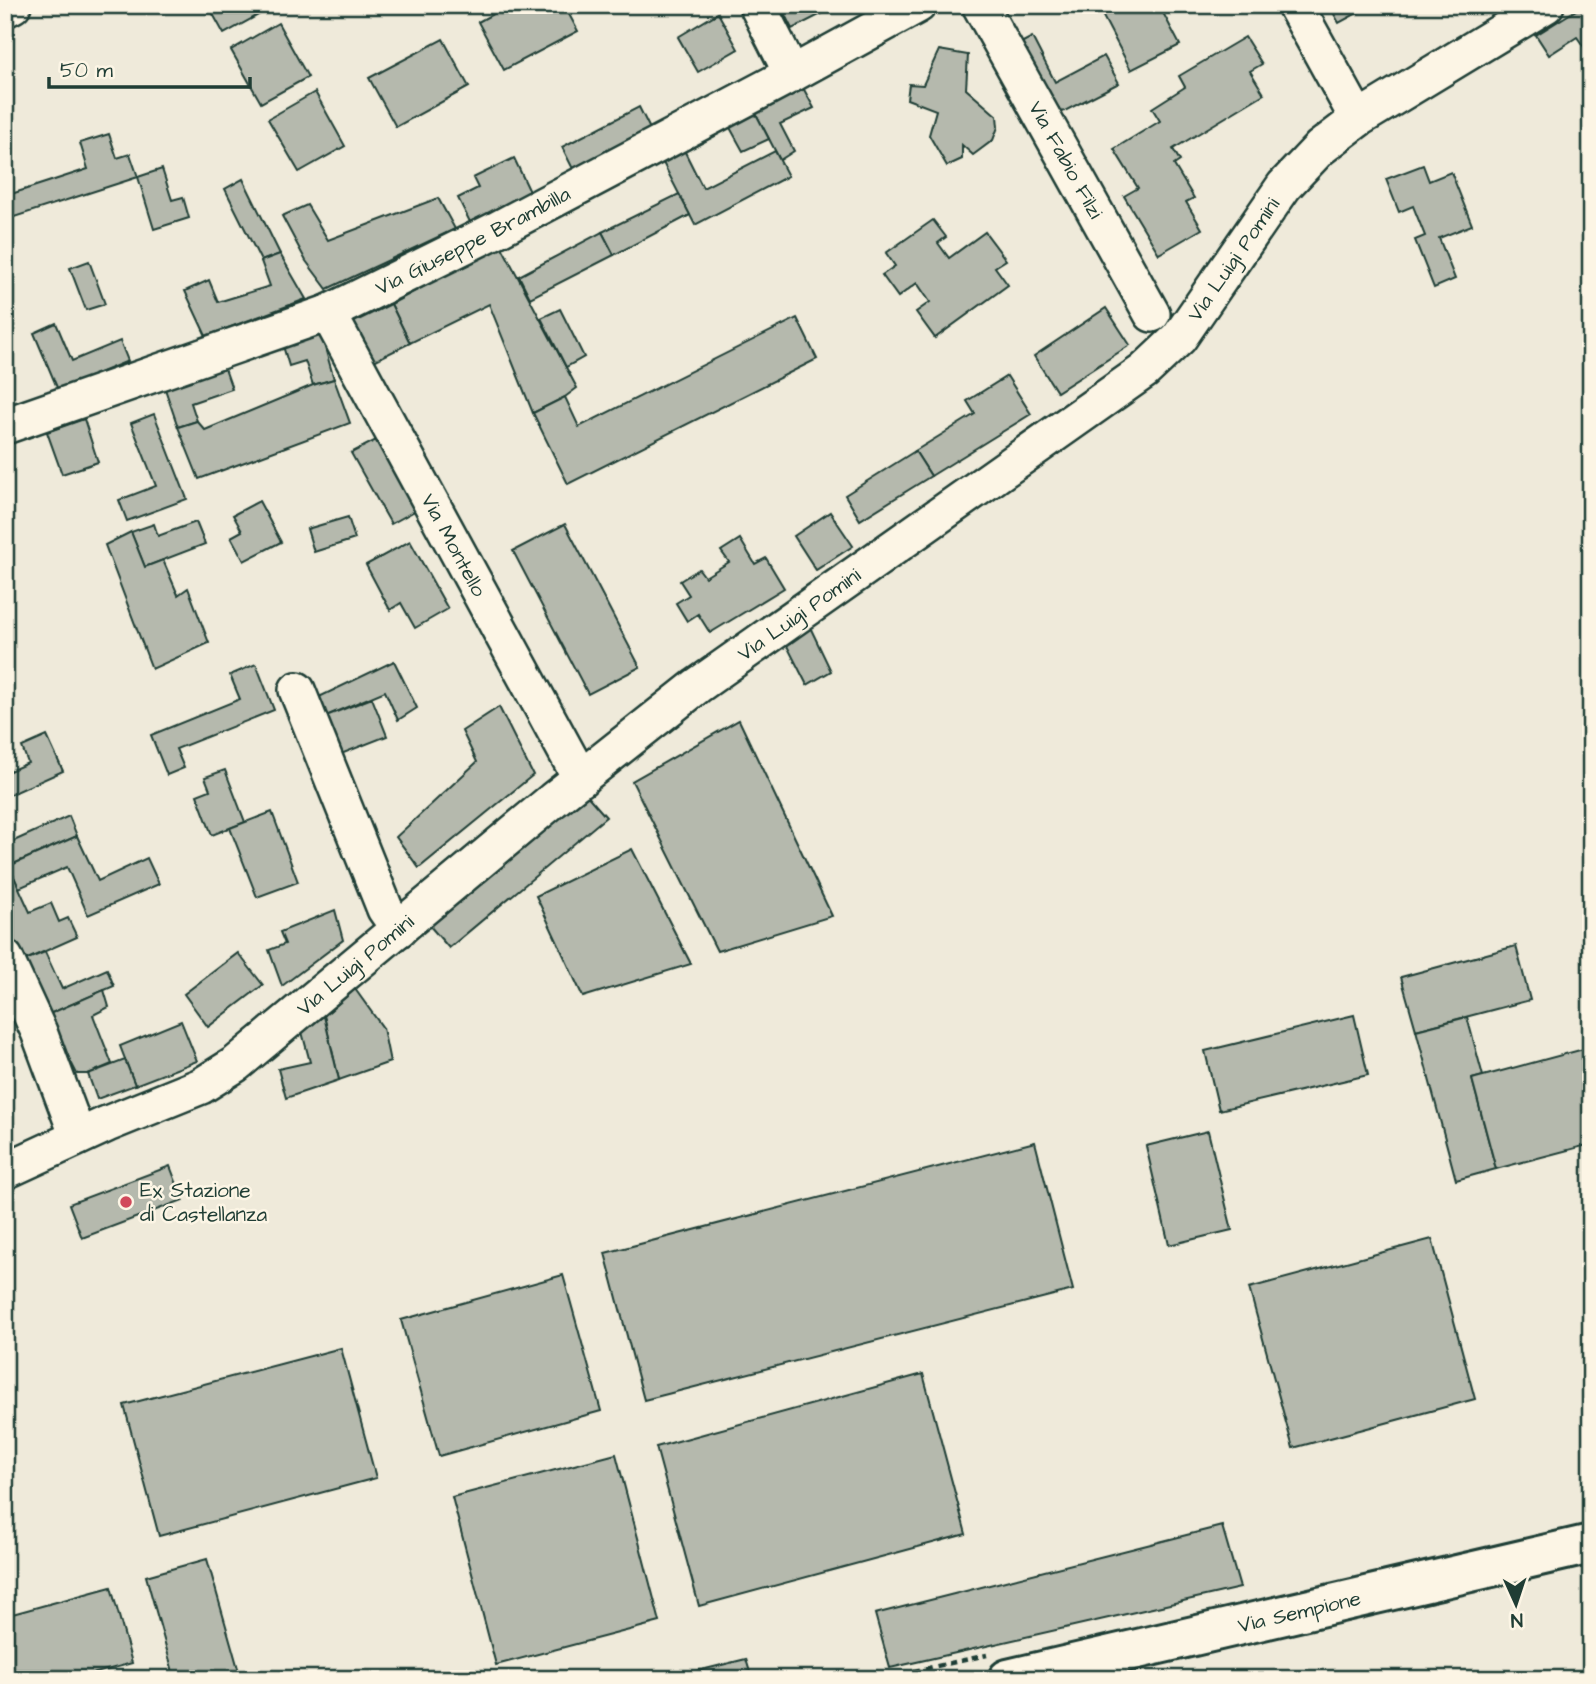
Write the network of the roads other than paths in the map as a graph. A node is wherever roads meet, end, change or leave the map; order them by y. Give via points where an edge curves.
1 (13, 5) edge
2 (757, 5) edge
3 (918, 5) edge
4 (980, 5) edge
5 (1295, 5) edge
6 (1546, 5) edge
7 (5, 9) edge
8 (792, 74) junction
9 (1358, 119) junction
10 (328, 313) junction
11 (1152, 314) dead end
12 (5, 426) edge
13 (298, 690) dead end
14 (581, 779) junction
15 (399, 929) junction
16 (5, 958) edge
17 (78, 1137) junction
18 (5, 1171) edge
19 (1591, 1544) edge
20 (1008, 1679) edge

1 - 7 street
2 - 8 street
3 - 8 street, Via Giuseppe Brambilla
4 - 11 street, Via Fabio Filzi
5 - 9 street
6 - 9 street, Via Luigi Pomini
8 - 10 street, Via Giuseppe Brambilla
9 - 14 street, Via Luigi Pomini via 1320,148 1284,187 1189,326 1156,361 722,667
10 - 12 street, Via Giuseppe Brambilla
10 - 14 street, Via Montello
13 - 15 street via 384,909
14 - 15 street, Via Luigi Pomini
15 - 17 street, Via Luigi Pomini via 221,1075
16 - 17 street via 39,1032
17 - 18 street, Via Luigi Pomini
19 - 20 main road, Via Sempione

